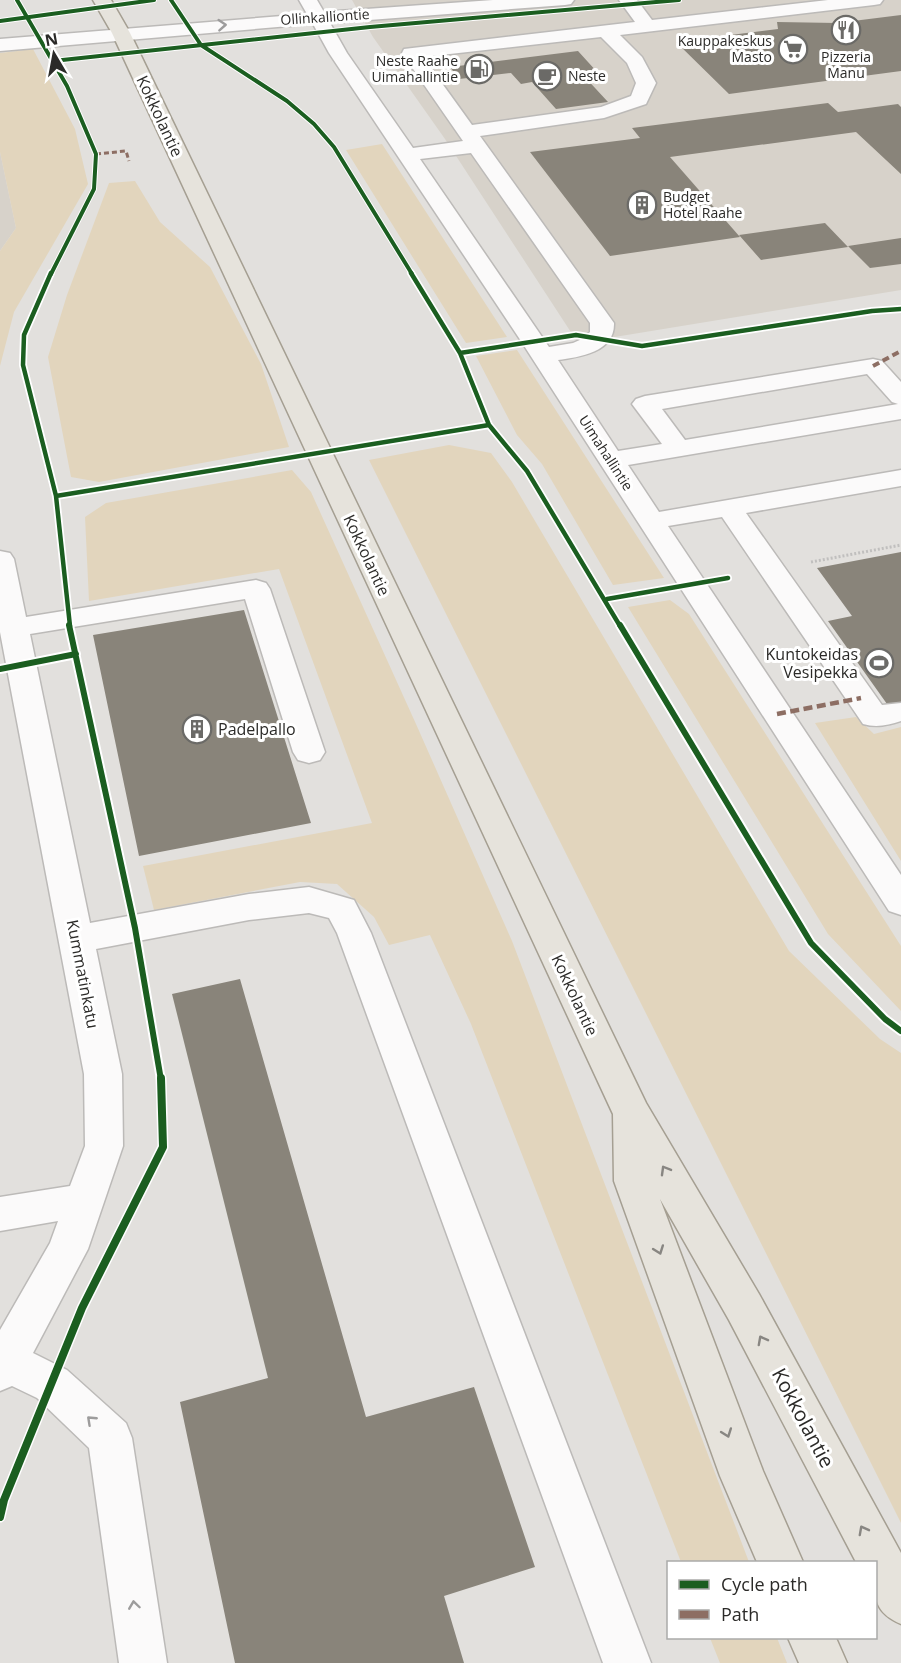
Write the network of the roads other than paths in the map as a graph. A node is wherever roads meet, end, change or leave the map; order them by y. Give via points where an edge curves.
1 (381, 0) edge
2 (566, 0) edge
3 (628, 0) edge
4 (874, 0) edge
5 (313, 8) edge
6 (113, 18) edge
7 (647, 26) junction
8 (606, 31) junction
9 (0, 33) edge
10 (0, 45) edge
11 (470, 139) junction
12 (406, 155) junction
13 (543, 356) junction
14 (901, 397) edge
15 (901, 411) edge
16 (678, 448) junction
17 (611, 460) junction
18 (901, 478) edge
19 (729, 508) junction
20 (651, 521) junction
21 (0, 559) edge
22 (14, 628) junction
23 (897, 712) dead end
24 (309, 752) dead end
25 (901, 902) edge
26 (77, 939) junction
27 (631, 1112) junction
28 (85, 1201) junction
29 (0, 1214) edge
30 (3, 1366) edge
31 (779, 1561) edge
32 (901, 1600) edge
33 (812, 1639) edge
34 (142, 1663) edge
35 (627, 1663) edge
36 (823, 1663) edge

1 - 5 street, Ollinkalliontie
2 - 5 street, Ollinkalliontie
3 - 7 street
4 - 7 street
5 - 6 street, Ollinkalliontie
5 - 12 street, Uimahallintie
6 - 9 street
6 - 10 street
6 - 27 main road, Kokkolantie
7 - 8 street
8 - 11 street via 635,61 646,83 639,100 604,112
8 - 11 street via 411,53
11 - 12 street
11 - 13 street via 602,323 599,338 588,345
12 - 13 street, Uimahallintie
13 - 17 street, Uimahallintie
14 - 16 street via 873,366 645,404
15 - 16 street
16 - 17 street
17 - 20 street, Uimahallintie
18 - 19 street
19 - 20 street
19 - 23 street via 874,717
20 - 25 street, Uimahallintie
21 - 22 street, Kummatinkatu
22 - 24 street via 256,589
22 - 26 street, Kummatinkatu
26 - 28 street, Kummatinkatu via 103,1074 104,1146
26 - 35 street via 249,907 309,900 342,909
27 -> 31 main road, Kokkolantie via 634,1181 742,1476
32 -> 27 main road, Kokkolantie via 744,1307
28 - 29 street
28 - 30 street, Kummatinkatu via 68,1249
34 -> 30 street via 110,1438 52,1384
33 - 36 main road

